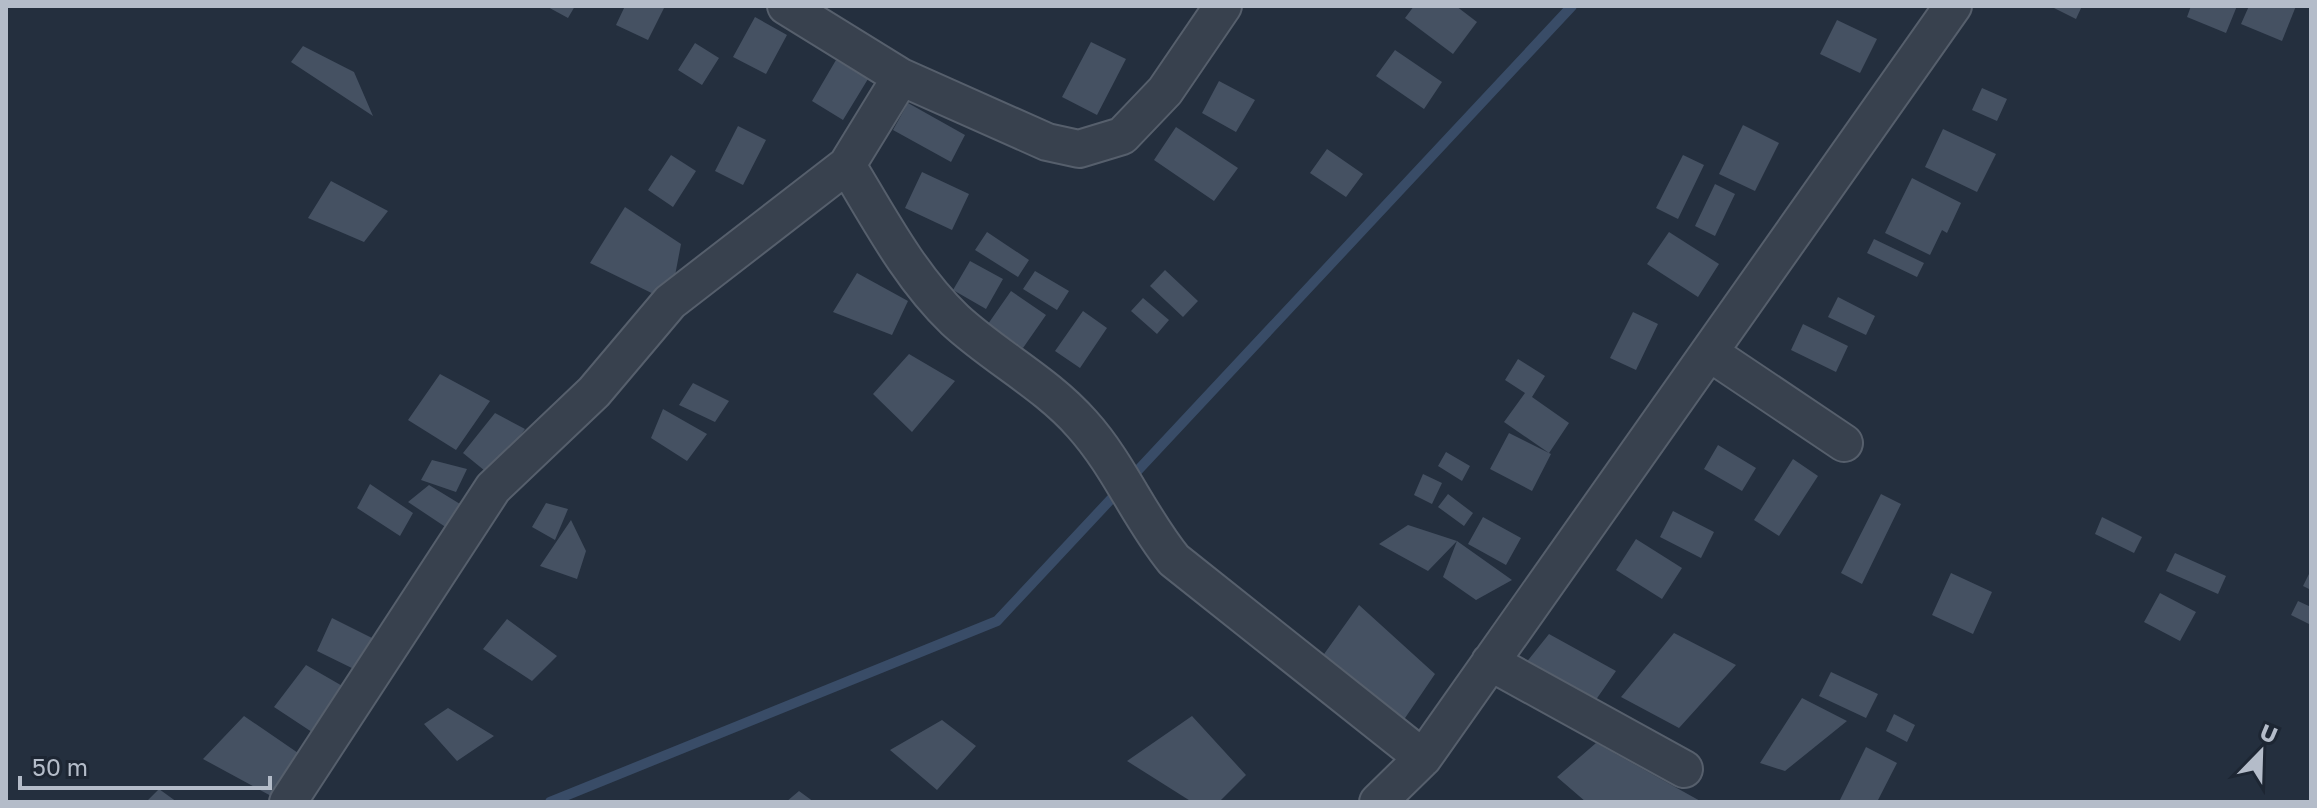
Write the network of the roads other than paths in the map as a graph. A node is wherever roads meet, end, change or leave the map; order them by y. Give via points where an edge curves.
1 (786, 6) edge
2 (1223, 6) edge
3 (1953, 6) edge
4 (901, 77) junction
5 (847, 165) junction
6 (1710, 353) junction
7 (1844, 443) dead end
8 (1490, 662) junction
9 (1423, 758) junction
10 (1684, 769) dead end
11 (288, 802) edge
12 (1378, 802) edge

1 - 4 street
2 - 4 street via 1165,91 1122,136 1096,146 1079,149 1047,142
3 - 6 street
4 - 5 street
5 - 9 street via 896,247 955,320 1047,393 1106,451 1150,531 1174,560
5 - 11 street via 670,302 594,392 493,488
6 - 7 street
6 - 8 street
8 - 9 street
8 - 10 street
9 - 12 street

